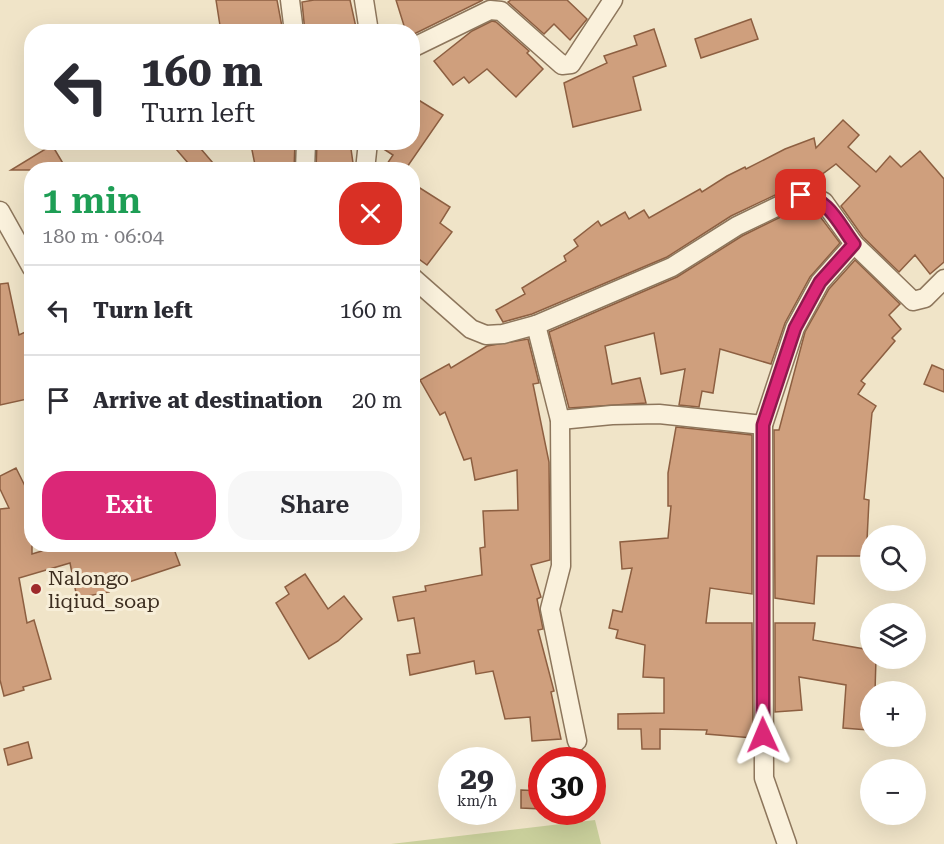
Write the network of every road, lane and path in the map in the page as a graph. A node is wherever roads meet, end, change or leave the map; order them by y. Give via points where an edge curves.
1 (290, 0) edge
2 (364, 0) edge
3 (613, 0) edge
4 (293, 24) edge
5 (368, 24) edge
6 (420, 44) edge
7 (0, 211) edge
8 (854, 244) junction
9 (24, 254) edge
10 (944, 279) edge
11 (420, 284) edge
12 (536, 325) junction
13 (560, 420) junction
14 (763, 425) junction
15 (576, 741) dead end
16 (788, 844) edge

1 - 4 street
2 - 5 street
3 - 6 street via 571,64 562,65 501,11 490,10
7 - 9 street
8 - 10 street via 913,301 926,298
8 - 12 street via 824,202 801,195 737,226 672,267
8 - 14 street via 820,282 795,328
11 - 12 street via 471,329 486,336
12 - 13 street
13 - 14 street via 658,414
13 - 15 street via 561,566 550,609
14 - 16 street via 764,778

